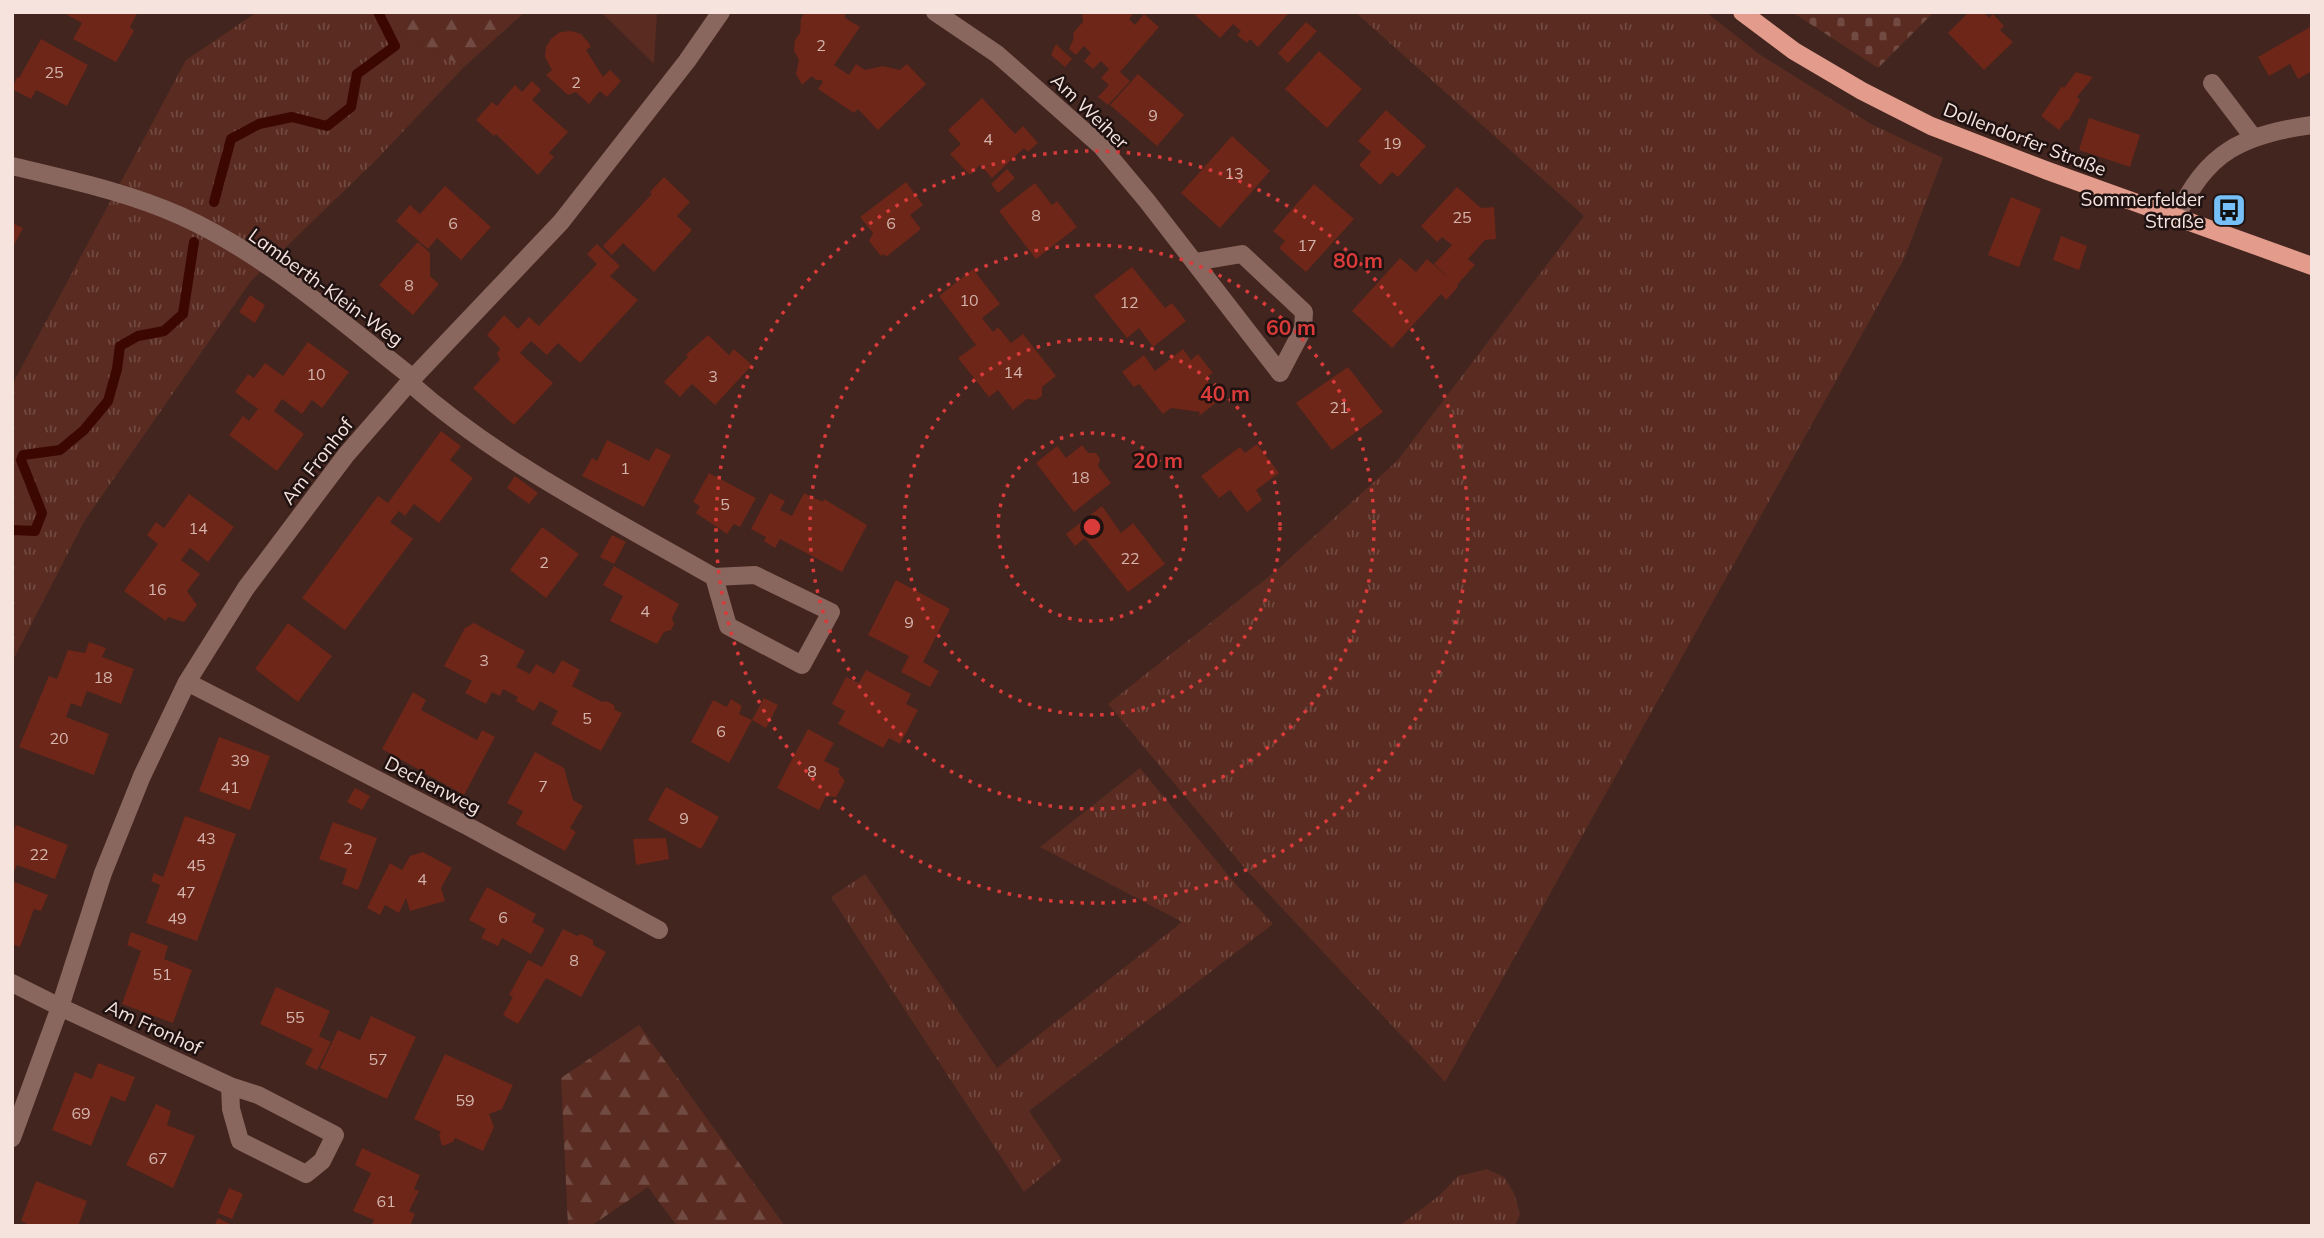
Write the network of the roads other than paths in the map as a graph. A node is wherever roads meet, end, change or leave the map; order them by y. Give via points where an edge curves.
1 (721, 12) edge
2 (935, 12) edge
3 (1742, 12) edge
4 (2212, 83) dead end
5 (2312, 125) edge
6 (2253, 137) junction
7 (12, 166) edge
8 (2177, 217) junction
9 (1195, 262) junction
10 (2312, 266) edge
11 (411, 380) junction
12 (714, 577) junction
13 (187, 681) junction
14 (659, 930) dead end
15 (12, 983) edge
16 (60, 1007) junction
17 (230, 1086) junction
18 (12, 1138) edge

1 - 11 street, Am Fronhof via 561,222
2 - 9 street, Am Weiher via 997,54 1101,146
3 - 8 main road, Dollendorfer Straße via 1794,51 1931,126
4 - 6 street
5 - 6 street
6 - 8 street via 2220,155 2200,177
7 - 11 street, Lamberth-Klein-Weg via 121,193 182,217 251,254
8 - 10 main road, Dollendorfer Straße
9 - 9 street, Am Weiher via 1204,273 1280,373 1303,329 1304,312 1242,254
11 - 12 street, Lamberth-Klein-Weg via 442,411 537,476
11 - 13 street, Am Fronhof via 346,455 246,588
12 - 12 street via 727,626 802,665 831,612 755,575
13 - 14 street, Dechenweg
13 - 16 street, Am Fronhof via 103,873
15 - 16 street, Am Fronhof
16 - 17 street, Am Fronhof
16 - 18 street, Am Fronhof
17 - 17 street, Am Fronhof via 240,1141 306,1174 322,1161 335,1135 258,1095

